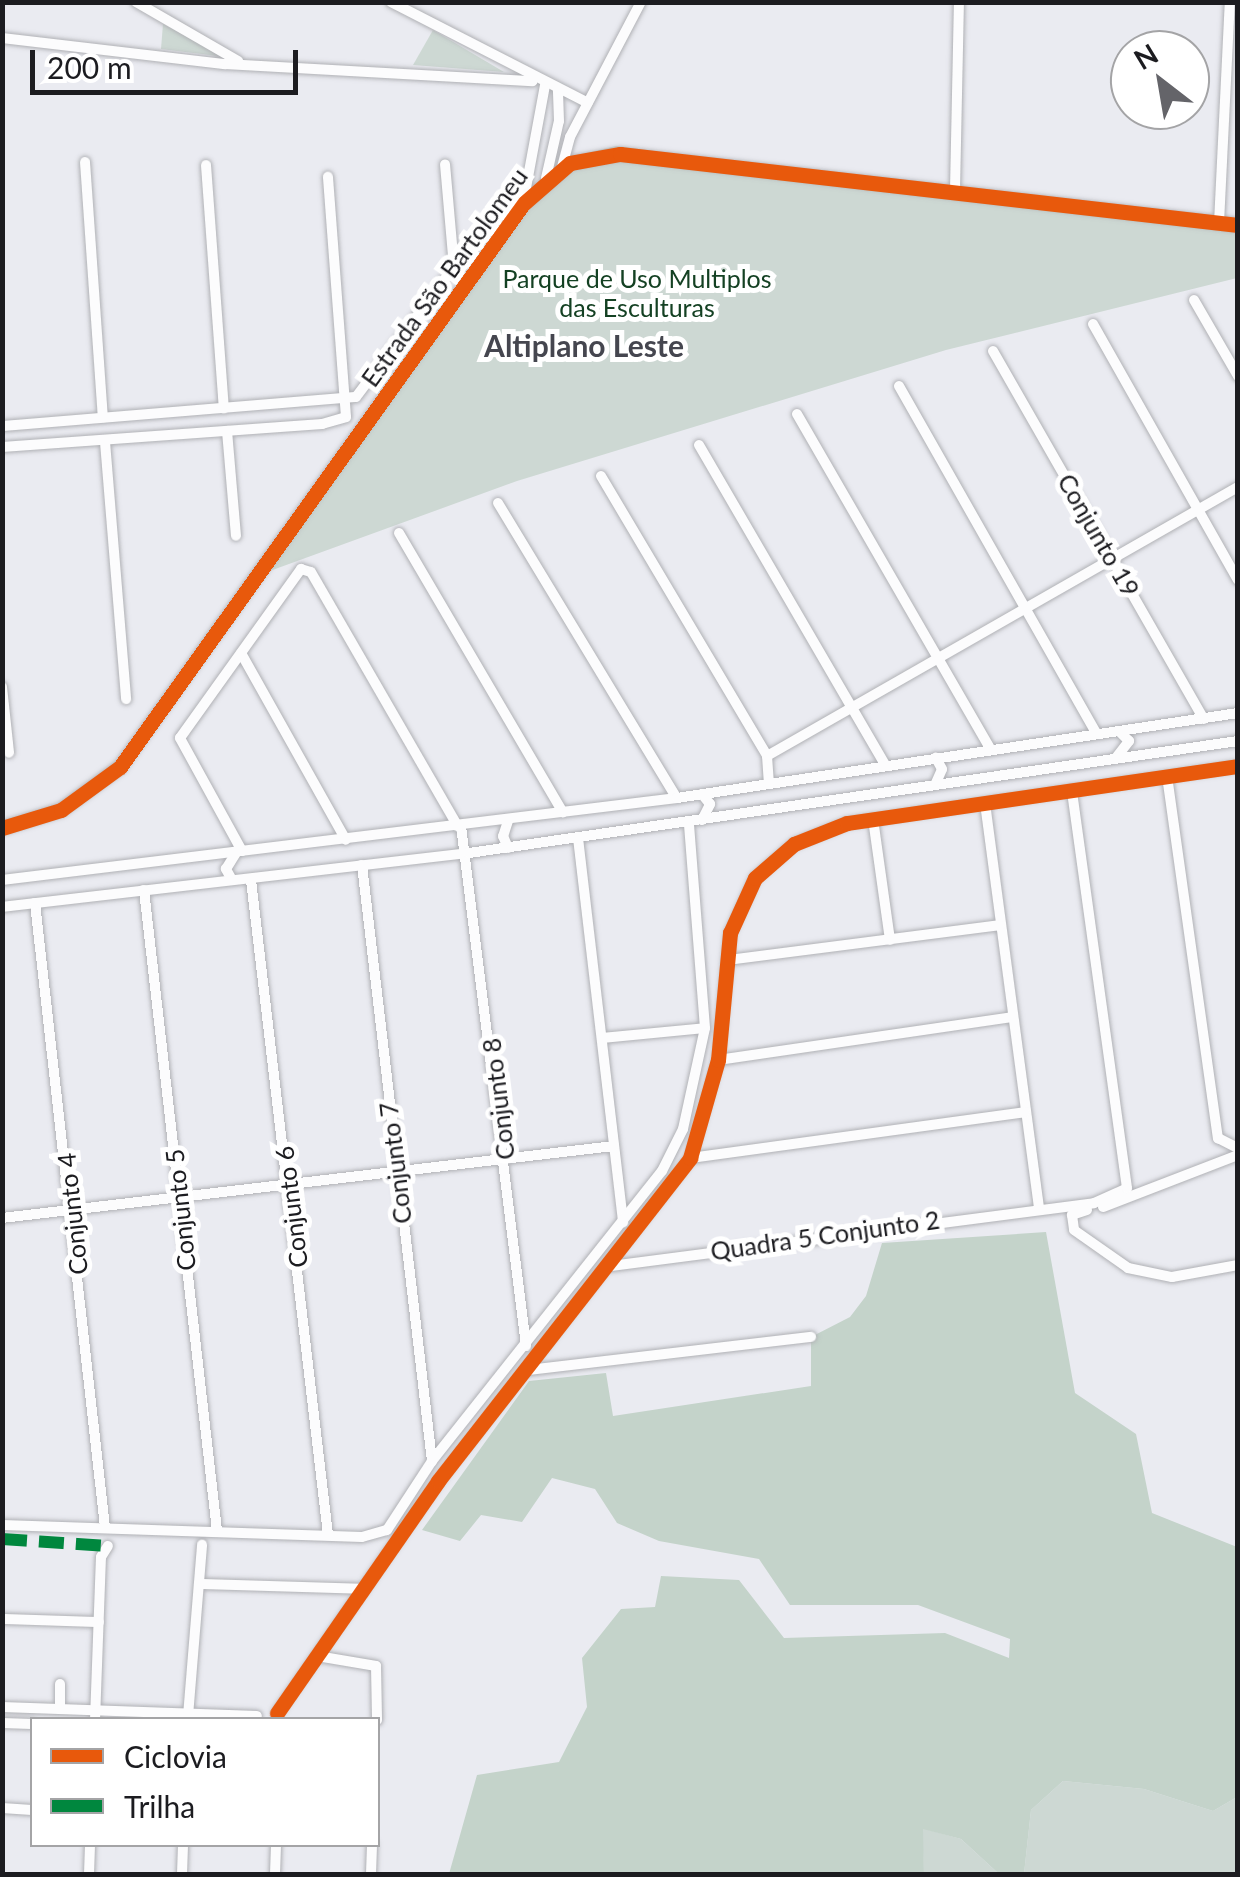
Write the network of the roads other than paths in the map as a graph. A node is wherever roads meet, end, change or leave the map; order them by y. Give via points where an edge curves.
1 (136, 2) edge
2 (391, 2) edge
3 (642, 2) edge
4 (959, 2) edge
5 (1230, 2) edge
6 (2, 38) edge
7 (238, 61) junction
8 (533, 80) junction
9 (545, 86) junction
10 (563, 92) junction
11 (588, 103) junction
12 (536, 142) junction
13 (552, 147) junction
14 (85, 162) dead end
15 (446, 164) dead end
16 (206, 165) dead end
17 (562, 166) junction
18 (328, 177) dead end
19 (539, 177) junction
20 (956, 190) junction
21 (1219, 222) junction
22 (1238, 224) edge
23 (1194, 300) dead end
24 (1093, 324) dead end
25 (993, 352) dead end
26 (1238, 376) edge
27 (899, 386) dead end
28 (346, 399) junction
29 (224, 408) junction
30 (166, 412) junction
31 (797, 414) dead end
32 (103, 417) junction
33 (48, 423) junction
34 (2, 426) edge
35 (226, 431) junction
36 (167, 436) junction
37 (105, 442) junction
38 (49, 444) junction
39 (699, 445) dead end
40 (2, 448) edge
41 (601, 476) dead end
42 (1238, 487) edge
43 (498, 503) dead end
44 (1197, 511) junction
45 (399, 533) dead end
46 (236, 536) dead end
47 (1113, 559) junction
48 (1238, 580) edge
49 (1026, 608) junction
50 (241, 652) junction
51 (938, 658) junction
52 (2, 687) edge
53 (126, 700) dead end
54 (850, 706) junction
55 (1238, 714) edge
56 (1204, 719) junction
57 (1159, 726) junction
58 (1119, 730) junction
59 (1097, 734) junction
60 (1238, 742) edge
61 (991, 750) junction
62 (1161, 751) junction
63 (978, 752) junction
64 (9, 753) dead end
65 (767, 756) junction
66 (936, 758) junction
67 (1114, 759) junction
68 (884, 764) junction
69 (1238, 766) edge
70 (1167, 776) junction
71 (973, 780) junction
72 (769, 784) junction
73 (936, 784) junction
74 (1072, 790) junction
75 (702, 794) junction
76 (676, 798) junction
77 (985, 803) junction
78 (563, 813) junction
79 (873, 819) junction
80 (702, 820) junction
81 (508, 821) junction
82 (688, 823) junction
83 (460, 827) junction
84 (2, 828) edge
85 (578, 838) junction
86 (346, 840) junction
87 (508, 848) junction
88 (240, 852) junction
89 (469, 853) junction
90 (183, 858) junction
91 (362, 865) junction
92 (2, 880) edge
93 (232, 880) junction
94 (251, 880) junction
95 (181, 886) junction
96 (144, 890) junction
97 (35, 902) junction
98 (2, 907) edge
99 (1000, 925) junction
100 (890, 940) junction
101 (728, 960) junction
102 (1012, 1018) junction
103 (705, 1028) junction
104 (602, 1038) junction
105 (718, 1060) junction
106 (1025, 1112) junction
107 (614, 1146) junction
108 (1238, 1152) edge
109 (690, 1158) junction
110 (505, 1160) junction
111 (396, 1173) junction
112 (288, 1185) junction
113 (178, 1197) junction
114 (1039, 1206) junction
115 (72, 1210) junction
116 (2, 1218) edge
117 (623, 1222) junction
118 (1238, 1265) edge
119 (611, 1266) junction
120 (811, 1337) dead end
121 (526, 1346) junction
122 (528, 1370) junction
123 (432, 1460) junction
124 (2, 1524) edge
125 (104, 1527) junction
126 (217, 1531) junction
127 (328, 1534) junction
128 (202, 1545) dead end
129 (108, 1546) dead end
130 (199, 1584) junction
131 (364, 1589) junction
132 (2, 1618) edge
133 (100, 1622) junction
134 (317, 1656) junction
135 (60, 1684) dead end
136 (2, 1707) edge
137 (60, 1710) junction
138 (95, 1716) edge
139 (188, 1716) junction
140 (279, 1716) edge
141 (222, 1717) edge
142 (377, 1717) edge
143 (2, 1723) edge
144 (30, 1724) edge
145 (2, 1808) edge
146 (30, 1810) edge
147 (90, 1847) edge
148 (183, 1847) edge
149 (276, 1847) edge
150 (372, 1847) edge
151 (89, 1874) edge
152 (182, 1874) edge
153 (275, 1874) edge
154 (371, 1874) edge

1 - 7 street
2 - 8 street
3 - 11 street
4 - 20 street
5 - 21 street
6 - 7 street
7 - 8 street
8 - 9 street
9 - 10 street
9 - 12 street
10 - 11 street
10 - 13 street
11 - 17 street
12 - 13 street
12 - 19 street
13 - 19 street
14 - 32 street
15 - 28 street via 454,266 367,387
16 - 29 street
17 - 19 street, Estrada São Bartolomeu
17 - 20 street, Estrada São Bartolomeu via 620,154
18 - 28 street
19 - 84 street, Estrada São Bartolomeu via 120,768 61,810
20 - 21 street, Estrada São Bartolomeu
21 - 22 street, Estrada São Bartolomeu
23 - 26 street
24 - 44 street
25 - 47 street, Conjunto 19
27 - 49 street
28 - 29 street
28 - 35 street via 347,414 338,422
29 - 30 street
30 - 32 street
30 - 36 street
31 - 51 street
32 - 33 street
33 - 34 street
33 - 38 street
35 - 36 street
35 - 46 street
36 - 37 street
37 - 38 street
37 - 53 street
38 - 40 street
39 - 54 street
41 - 65 street
42 - 44 street
43 - 76 street
44 - 47 street
44 - 48 street
45 - 78 street
47 - 49 street
47 - 56 street, Conjunto 19
49 - 51 street
49 - 59 street
50 - 83 street, Conjunto 8 via 294,574 311,572
50 - 86 street
50 - 88 street via 181,743
51 - 54 street
51 - 61 street
52 - 64 street
54 - 65 street
54 - 68 street
55 - 56 street
56 - 57 street
57 - 58 street
57 - 62 street via 1151,739
58 - 59 street
58 - 67 street via 1129,740
59 - 61 street
60 - 62 street
61 - 63 street
62 - 67 street
63 - 66 street
63 - 71 street via 968,766
65 - 72 street
66 - 68 street
66 - 73 street via 942,769
67 - 71 street
68 - 72 street
69 - 70 street
70 - 74 street
70 - 108 street via 1218,1138
71 - 73 street
72 - 75 street
73 - 80 street
74 - 77 street
74 - 114 street, Quadra 5 Conjunto 2 via 1129,1172 1126,1188 1110,1198
75 - 76 street
75 - 80 street via 710,807
76 - 78 street
77 - 79 street
77 - 99 street
78 - 81 street
79 - 100 street
79 - 101 street via 816,832 755,878 738,906
80 - 82 street
81 - 83 street
81 - 87 street
82 - 85 street
82 - 103 street
83 - 86 street
83 - 89 street, Conjunto 8
85 - 87 street
85 - 104 street
86 - 88 street
87 - 89 street
88 - 90 street
88 - 93 street via 226,869
89 - 91 street
89 - 110 street, Conjunto 8
90 - 92 street
90 - 95 street via 191,871
91 - 94 street
91 - 111 street, Conjunto 7
93 - 94 street
93 - 95 street
94 - 112 street, Conjunto 6
95 - 96 street
96 - 97 street
96 - 113 street, Conjunto 5
97 - 98 street
97 - 115 street, Conjunto 4
99 - 100 street
99 - 102 street
100 - 101 street
101 - 105 street
102 - 105 street
102 - 106 street
103 - 104 street
103 - 117 street via 683,1129
104 - 107 street
105 - 109 street
106 - 109 street
106 - 114 street
107 - 110 street
107 - 117 street
108 - 118 street via 1069,1219 1091,1246 1139,1272 1172,1277
109 - 119 street
110 - 111 street
110 - 121 street, Conjunto 8
111 - 112 street
111 - 123 street, Conjunto 7
112 - 113 street
112 - 127 street, Conjunto 6
113 - 115 street
113 - 126 street, Conjunto 5
114 - 119 street, Quadra 5 Conjunto 2
115 - 116 street
115 - 125 street, Conjunto 4
117 - 121 street
119 - 122 street
120 - 122 street
121 - 123 street
122 - 131 street via 438,1481
123 - 127 street via 382,1534
124 - 125 street
125 - 126 street
126 - 127 street
128 - 130 street
129 - 133 street
130 - 131 street
130 - 139 street
131 - 134 street
132 - 133 street
133 - 138 street
134 - 140 street
134 - 142 street via 376,1666
135 - 137 street
136 - 137 street
137 - 138 street
138 - 139 street
139 - 141 street
143 - 144 street
145 - 146 street
147 - 151 street
148 - 152 street
149 - 153 street
150 - 154 street

